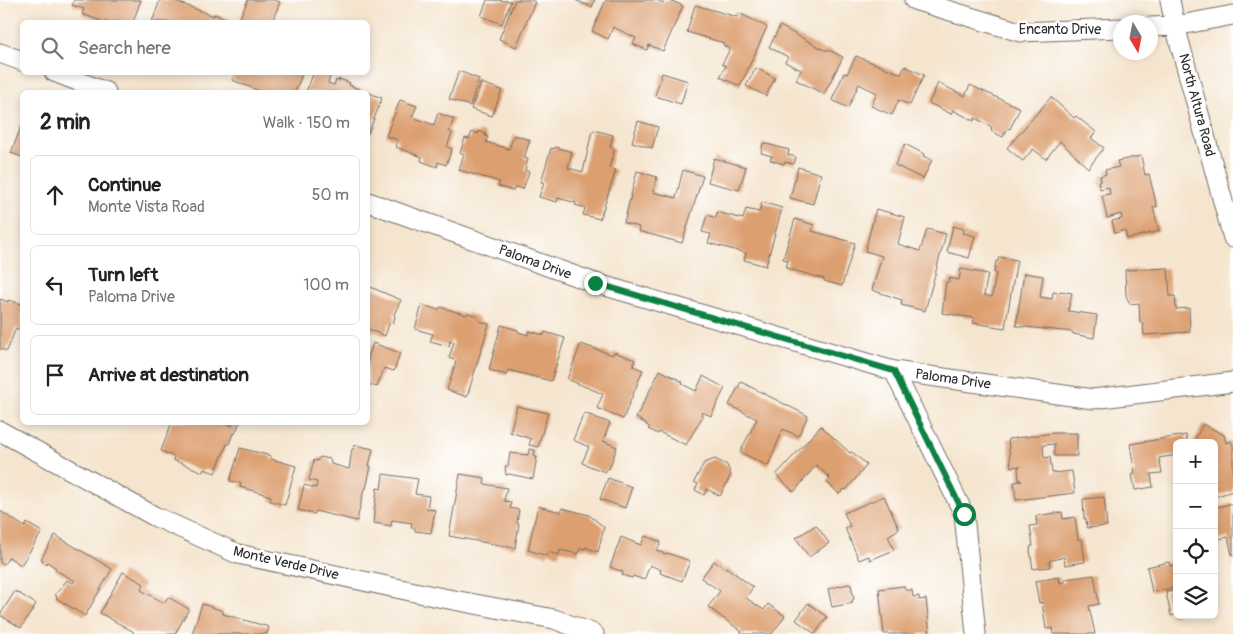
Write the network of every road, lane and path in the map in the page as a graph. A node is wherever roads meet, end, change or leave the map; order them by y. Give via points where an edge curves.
1 (914, 0) edge
2 (1170, 0) edge
3 (1233, 15) edge
4 (1175, 26) junction
5 (1158, 27) edge
6 (1113, 28) edge
7 (0, 53) edge
8 (20, 60) edge
9 (62, 75) edge
10 (101, 90) edge
11 (370, 203) edge
12 (1233, 238) edge
13 (894, 371) junction
14 (1233, 382) edge
15 (0, 431) edge
16 (594, 634) edge
17 (976, 634) edge

1 - 6 street, Encanto Drive via 1020,32
2 - 4 street, North Altura Road
3 - 4 street
4 - 5 street
4 - 12 street, North Altura Road
7 - 8 street
9 - 10 street
11 - 13 street, Paloma Drive via 595,283
13 - 14 street, Paloma Drive via 1093,399
13 - 17 street via 964,514
15 - 16 street, Monte Verde Drive via 154,516 238,554 554,619

